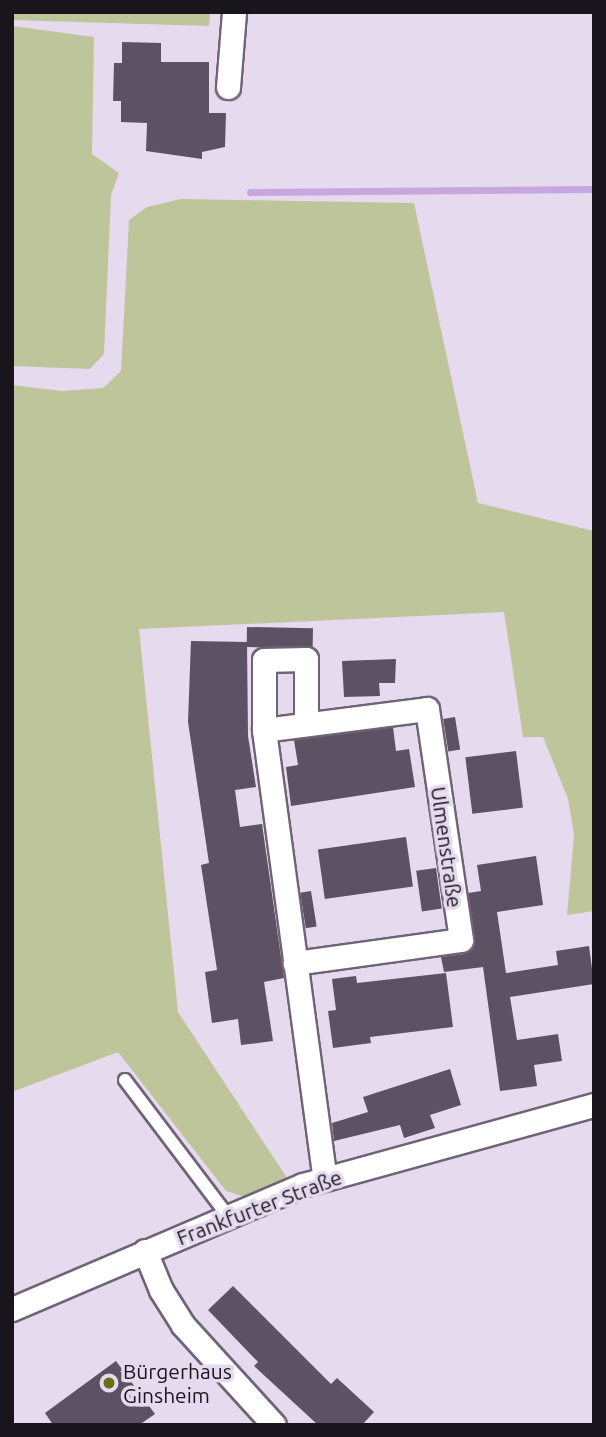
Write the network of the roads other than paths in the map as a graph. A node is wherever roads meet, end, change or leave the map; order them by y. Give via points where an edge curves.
1 (234, 12) edge
2 (228, 87) dead end
3 (306, 724) junction
4 (264, 730) junction
5 (295, 963) junction
6 (125, 1080) dead end
7 (594, 1105) edge
8 (325, 1179) junction
9 (228, 1216) junction
10 (145, 1251) junction
11 (12, 1309) edge
12 (274, 1425) edge

1 - 2 street
3 - 4 street, Ulmenstraße
3 - 4 street via 306,659 264,660
3 - 5 street, Ulmenstraße via 427,709 461,940
4 - 5 street
5 - 8 street
6 - 9 lane
7 - 8 street, Frankfurter Straße
8 - 9 street, Frankfurter Straße
9 - 10 street, Frankfurter Straße
10 - 11 street, Frankfurter Straße
10 - 12 street via 183,1325

